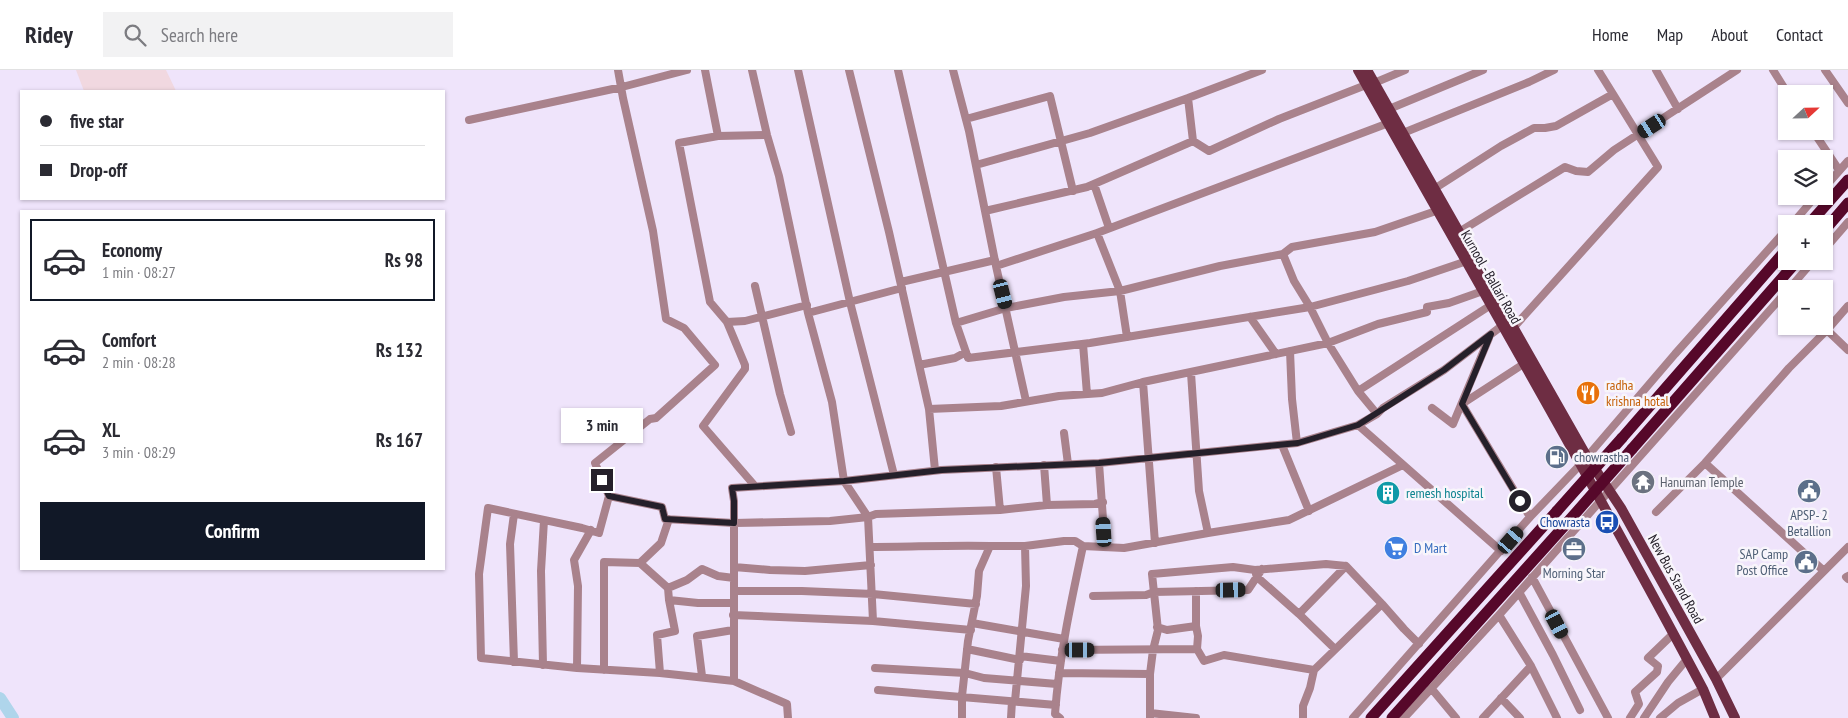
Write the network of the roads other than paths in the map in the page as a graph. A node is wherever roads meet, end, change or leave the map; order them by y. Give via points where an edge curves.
1 (618, 70) edge
2 (687, 70) edge
3 (705, 70) edge
4 (752, 70) edge
5 (798, 70) edge
6 (848, 70) edge
7 (898, 70) edge
8 (953, 70) edge
9 (1262, 70) edge
10 (1358, 70) edge
11 (1367, 70) edge
12 (1405, 70) edge
13 (1483, 70) edge
14 (1554, 70) edge
15 (1598, 70) edge
16 (1656, 70) edge
17 (1737, 70) edge
18 (1773, 70) edge
19 (1825, 70) edge
20 (1370, 84) junction
21 (1782, 85) edge
22 (622, 87) junction
23 (1612, 94) junction
24 (1188, 98) junction
25 (1848, 103) edge
26 (1389, 109) junction
27 (1678, 109) junction
28 (966, 119) junction
29 (469, 120) dead end
30 (1386, 124) junction
31 (1403, 133) junction
32 (1639, 134) junction
33 (767, 135) junction
34 (718, 136) junction
35 (1819, 140) edge
36 (1060, 141) junction
37 (1193, 141) junction
38 (1848, 161) edge
39 (976, 165) junction
40 (1840, 170) junction
41 (1833, 178) edge
42 (1848, 180) edge
43 (1094, 184) junction
44 (1434, 189) junction
45 (1073, 191) junction
46 (1848, 203) edge
47 (1808, 205) edge
48 (1436, 211) junction
49 (985, 212) junction
50 (1800, 215) edge
51 (1817, 215) edge
52 (1833, 220) edge
53 (1848, 222) edge
54 (1109, 228) junction
55 (1459, 232) junction
56 (1097, 233) junction
57 (1778, 239) edge
58 (1833, 240) edge
59 (1283, 254) junction
60 (1778, 259) edge
61 (1467, 261) junction
62 (995, 263) junction
63 (1789, 270) edge
64 (1806, 270) edge
65 (945, 272) junction
66 (1797, 280) edge
67 (901, 285) junction
68 (754, 286) dead end
69 (1483, 290) junction
70 (1120, 291) junction
71 (1778, 301) edge
72 (850, 302) junction
73 (1492, 305) junction
74 (1848, 306) edge
75 (1310, 307) junction
76 (1006, 308) junction
77 (808, 309) junction
78 (761, 317) junction
79 (1250, 317) junction
80 (727, 322) junction
81 (956, 323) junction
82 (1833, 323) edge
83 (1503, 325) junction
84 (1514, 328) junction
85 (1491, 334) junction
86 (1822, 335) edge
87 (1832, 335) edge
88 (1127, 337) junction
89 (1328, 343) junction
90 (1083, 344) junction
91 (1848, 350) edge
92 (1290, 351) junction
93 (966, 352) junction
94 (1016, 352) junction
95 (1276, 354) junction
96 (1525, 363) junction
97 (919, 365) junction
98 (1190, 373) junction
99 (1142, 382) junction
100 (1358, 390) junction
101 (1087, 394) junction
102 (1026, 402) junction
103 (1462, 404) junction
104 (1432, 408) dead end
105 (929, 409) junction
106 (1377, 414) junction
107 (1358, 425) junction
108 (791, 432) dead end
109 (1064, 433) dead end
110 (1298, 443) junction
111 (1282, 445) junction
112 (1196, 454) junction
113 (1149, 458) junction
114 (1583, 461) junction
115 (1099, 463) junction
116 (1705, 463) junction
117 (1068, 464) junction
118 (1044, 465) junction
119 (1403, 465) junction
120 (996, 467) junction
121 (934, 470) junction
122 (894, 475) junction
123 (844, 481) junction
124 (755, 486) junction
125 (1609, 490) junction
126 (609, 496) junction
127 (1600, 500) junction
128 (1103, 502) junction
129 (1047, 505) junction
130 (1000, 510) junction
131 (1308, 511) junction
132 (1656, 512) dead end
133 (514, 514) junction
134 (868, 517) junction
135 (1530, 517) junction
136 (669, 519) junction
137 (544, 520) junction
138 (734, 523) junction
139 (591, 530) junction
140 (1208, 533) junction
141 (1155, 543) junction
142 (990, 546) junction
143 (1025, 546) junction
144 (1083, 546) junction
145 (1848, 546) edge
146 (871, 547) junction
147 (1105, 547) junction
148 (1501, 551) junction
149 (640, 563) junction
150 (871, 565) junction
151 (1346, 566) junction
152 (734, 567) junction
153 (1824, 571) junction
154 (1258, 572) junction
155 (1532, 577) junction
156 (734, 578) junction
157 (668, 588) junction
158 (1196, 591) junction
159 (734, 592) junction
160 (1154, 592) junction
161 (1519, 592) junction
162 (873, 594) junction
163 (1093, 596) dead end
164 (669, 600) junction
165 (733, 603) junction
166 (976, 604) junction
167 (1382, 604) junction
168 (1299, 614) junction
169 (733, 615) junction
170 (1500, 615) junction
171 (873, 621) junction
172 (1196, 626) junction
173 (971, 627) junction
174 (1157, 627) junction
175 (733, 630) junction
176 (1022, 632) junction
177 (1673, 634) junction
178 (1064, 639) junction
179 (1419, 644) junction
180 (967, 649) junction
181 (1197, 649) junction
182 (1336, 649) junction
183 (1062, 650) junction
184 (1153, 650) junction
185 (1020, 658) junction
186 (1687, 659) junction
187 (1060, 661) junction
188 (514, 662) junction
189 (543, 665) junction
190 (1531, 666) junction
191 (577, 668) junction
192 (875, 668) dead end
193 (604, 670) junction
194 (1314, 670) junction
195 (660, 673) junction
196 (965, 673) junction
197 (1059, 673) junction
198 (1150, 674) junction
199 (702, 676) junction
200 (1716, 680) junction
201 (734, 681) junction
202 (1017, 681) junction
203 (1057, 684) junction
204 (1431, 688) junction
205 (1703, 689) junction
206 (878, 690) dead end
207 (962, 696) junction
208 (1501, 698) junction
209 (1014, 701) junction
210 (1056, 705) junction
211 (1580, 710) dead end
212 (1150, 715) edge
213 (788, 718) edge
214 (962, 718) edge
215 (1011, 718) edge
216 (1060, 718) edge
217 (1196, 718) edge
218 (1303, 718) edge
219 (1353, 718) edge
220 (1371, 718) edge
221 (1392, 718) edge
222 (1404, 718) edge
223 (1456, 718) edge
224 (1482, 718) edge
225 (1520, 718) edge
226 (1557, 718) edge
227 (1608, 718) edge
228 (1630, 718) edge
229 (1644, 718) edge
230 (1660, 718) edge
231 (1715, 718) edge
232 (1735, 718) edge

1 - 22 street
2 - 22 street
3 - 34 street
4 - 33 street
5 - 72 street
6 - 67 street
7 - 65 street
8 - 28 street
9 - 24 street
10 - 20 main road, Kurnool - Ballari Road
11 - 20 main road, Kurnool - Ballari Road
12 - 20 street
13 - 26 street
14 - 31 street
15 - 23 street
16 - 27 street
17 - 27 street
18 - 21 street
19 - 25 street
20 - 26 main road, Kurnool - Ballari Road
20 - 30 main road, Kurnool - Ballari Road
20 - 37 street via 1209,151
22 - 29 street
22 - 126 street via 653,231 666,319 684,328 715,365 656,418 650,419 595,463
23 - 32 street
23 - 44 street via 1556,126 1534,128
24 - 36 street
24 - 37 street
26 - 31 main road, Kurnool - Ballari Road
27 - 32 street
28 - 36 street via 1050,96
28 - 39 street
30 - 48 main road, Kurnool - Ballari Road
30 - 54 street
31 - 44 main road, Kurnool - Ballari Road
32 - 55 street via 1588,172 1576,172 1565,167
32 - 84 street via 1658,167
33 - 34 street
33 - 77 street
34 - 80 street via 679,143 710,302
35 - 40 street
36 - 39 street
36 - 45 street
37 - 43 street
38 - 40 street
39 - 49 street
40 - 41 street
42 - 51 highway
43 - 45 street
43 - 54 street
44 - 55 main road, Kurnool - Ballari Road
45 - 49 street
46 - 52 highway
47 - 50 street
48 - 59 street via 1375,232 1292,247
48 - 61 main road, Kurnool - Ballari Road
49 - 62 street
53 - 58 street
54 - 56 street
55 - 84 main road, Kurnool - Ballari Road
56 - 62 street
56 - 70 street
57 - 114 street
59 - 70 street
59 - 75 street
60 - 220 highway, bridge
61 - 69 main road, Kurnool - Ballari Road
61 - 75 street via 1408,281
62 - 65 street
62 - 76 street
63 - 221 highway, bridge
64 - 66 street
65 - 67 street
65 - 81 street
67 - 72 street
67 - 97 street
68 - 78 street
69 - 73 main road, Kurnool - Ballari Road
69 - 89 street
70 - 76 street
70 - 88 street
71 - 125 street
72 - 77 street
72 - 122 street
73 - 83 main road, Kurnool - Ballari Road
73 - 100 street
74 - 82 street
75 - 79 street
75 - 89 street
76 - 81 street
76 - 94 street
77 - 78 street
77 - 123 street via 832,402
78 - 80 street
78 - 108 street
79 - 88 street
79 - 95 street
80 - 124 street via 745,365 703,426
81 - 93 street
83 - 85 street
83 - 96 main road, Kurnool - Ballari Road
84 - 114 main road, Kurnool - Ballari Road
85 - 103 street
85 - 106 street
86 - 116 street
87 - 91 street
88 - 90 street
89 - 92 street
89 - 100 street
90 - 94 street
90 - 101 street
92 - 95 street
92 - 110 street
93 - 94 street via 968,358
93 - 97 street via 955,358
94 - 102 street
95 - 98 street
96 - 103 street
96 - 114 main road, Kurnool - Ballari Road
97 - 105 street
98 - 99 street
98 - 112 street
99 - 101 street
99 - 113 street
100 - 106 street
101 - 102 street
102 - 105 street
103 - 104 street via 1453,424
103 - 135 street
105 - 121 street
106 - 107 street
107 - 110 street
107 - 119 street
109 - 117 street
110 - 111 street
111 - 112 street
111 - 131 street
112 - 113 street
112 - 140 street via 1199,491
113 - 115 street
113 - 141 street
114 - 125 main road, New Bus Stand Road
114 - 127 main road, Kurnool - Ballari Road
114 - 135 street
115 - 117 street
115 - 128 street
116 - 132 street
116 - 153 street
117 - 118 street
118 - 120 street
118 - 129 street
119 - 131 street
119 - 148 street
120 - 121 street
120 - 130 street
121 - 122 street
122 - 123 street
123 - 124 street
123 - 134 street
124 - 138 street via 732,488
125 - 127 street
125 - 200 main road, New Bus Stand Road
126 - 136 street via 662,507 665,519
126 - 139 street via 599,533
127 - 155 street
127 - 177 main road, New Bus Stand Road
128 - 129 street
128 - 147 street
129 - 130 street
130 - 134 street via 876,514
131 - 140 street via 1290,520
133 - 137 street
133 - 188 street via 510,544
133 - 188 street via 488,508 479,574 481,658
134 - 138 street
134 - 146 street
135 - 148 street
136 - 138 street
136 - 149 street via 661,543
137 - 139 street
137 - 189 street via 540,571
138 - 152 street
139 - 191 street via 574,560 578,586
140 - 141 street
141 - 147 street via 1124,548
142 - 143 street
142 - 146 street
142 - 166 street via 979,571
143 - 144 street via 1064,541
143 - 176 street
144 - 147 street
144 - 178 street
145 - 153 street
146 - 150 street
148 - 179 street
149 - 157 street
149 - 193 street via 604,562
150 - 152 street via 805,571
150 - 162 street
151 - 154 street via 1326,564
151 - 167 street
151 - 168 street
152 - 156 street
153 - 200 street
154 - 158 street via 1248,590
154 - 160 street via 1233,567 1152,574
154 - 168 street
155 - 161 street
155 - 227 street
156 - 157 street via 702,569
156 - 159 street
157 - 164 street
158 - 160 street
158 - 172 street
159 - 162 street
159 - 165 street
160 - 163 street
160 - 174 street
161 - 170 street
161 - 211 street
162 - 166 street
162 - 171 street
164 - 165 street
164 - 195 street via 675,631 658,635
165 - 169 street
166 - 173 street
167 - 179 street
167 - 182 street
168 - 182 street
169 - 171 street
169 - 175 street
170 - 190 street
170 - 204 street
171 - 173 street
172 - 174 street via 1167,630
172 - 181 street
173 - 176 street
173 - 180 street
174 - 184 street
175 - 199 street via 697,636
175 - 201 street
176 - 178 street
176 - 185 street
177 - 186 main road, New Bus Stand Road
177 - 228 street via 1648,658 1658,666 1657,672 1635,692 1639,704
178 - 183 street
179 - 219 street
180 - 185 street
180 - 196 street
181 - 184 street
181 - 194 street via 1204,661 1224,655
182 - 194 street
183 - 184 street
183 - 187 street
184 - 198 street
185 - 187 street
185 - 202 street
186 - 205 main road, New Bus Stand Road
186 - 229 street
187 - 197 street
188 - 189 street
189 - 191 street
190 - 208 street
190 - 226 street
191 - 193 street
192 - 196 street
193 - 195 street
194 - 218 street via 1303,706
195 - 199 street
196 - 202 street
196 - 207 street
197 - 198 street
197 - 203 street
198 - 212 street
199 - 201 street
200 - 232 main road, New Bus Stand Road
201 - 213 street via 787,704
202 - 203 street
202 - 209 street
203 - 210 street
204 - 222 street
204 - 223 street
205 - 230 street
205 - 231 main road, New Bus Stand Road
206 - 207 street
207 - 209 street
207 - 214 street
208 - 224 street
208 - 225 street
209 - 210 street
209 - 215 street
210 - 216 street via 1055,714
212 - 217 street

